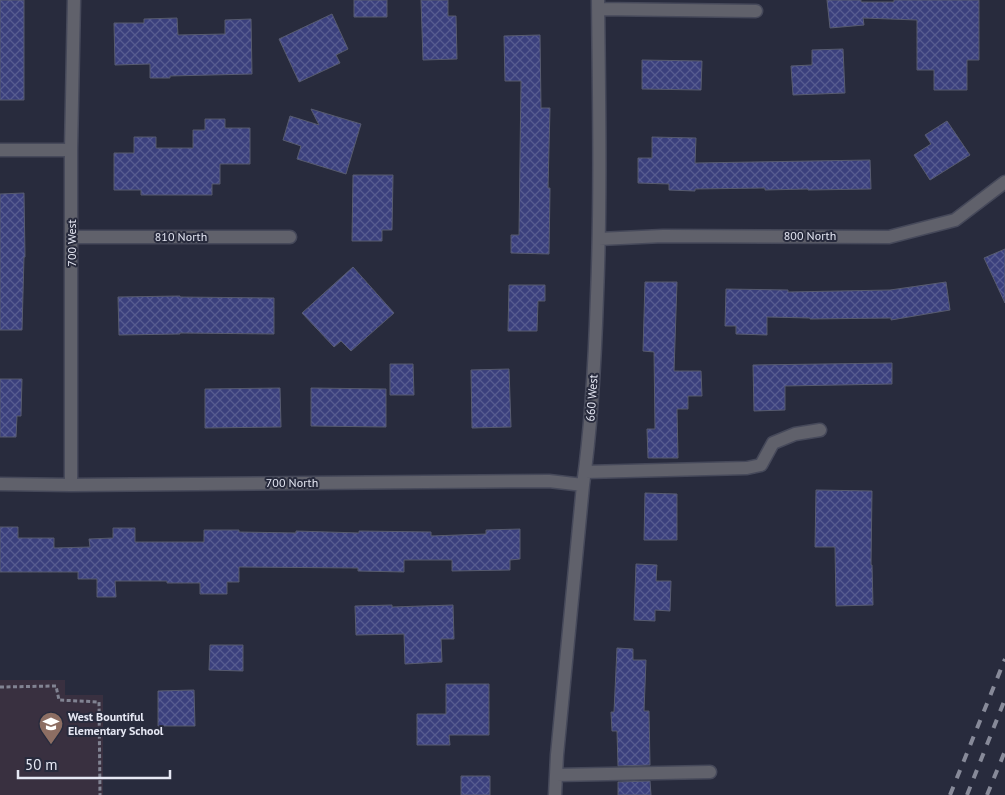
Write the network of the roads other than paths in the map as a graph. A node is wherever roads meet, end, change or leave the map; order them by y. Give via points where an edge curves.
1 (74, 0) edge
2 (598, 5) edge
3 (756, 11) dead end
4 (0, 150) edge
5 (72, 150) junction
6 (1005, 182) edge
7 (72, 237) junction
8 (290, 237) dead end
9 (599, 239) junction
10 (820, 430) dead end
11 (584, 479) junction
12 (0, 484) edge
13 (71, 485) junction
14 (710, 772) dead end
15 (556, 775) junction
16 (555, 795) edge

1 - 5 street, 700 West
2 - 3 street
2 - 9 street, 660 West
4 - 5 street
5 - 7 street, 700 West
6 - 9 street, 800 North via 955,220 889,237 663,236
7 - 8 street, 810 North
7 - 13 street, 700 West
9 - 11 street, 660 West via 596,357
10 - 11 street, 700 North via 795,434 773,443 760,465 747,468
11 - 13 street, 700 North
11 - 15 street, 660 West
12 - 13 street, 700 North
14 - 15 street
15 - 16 street, 660 West

